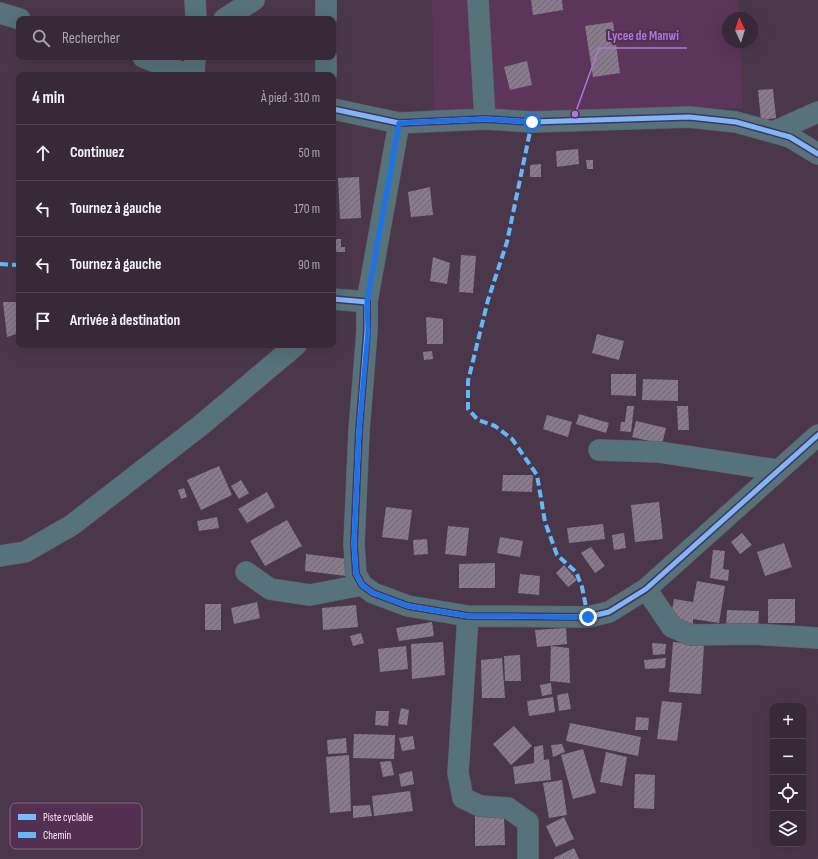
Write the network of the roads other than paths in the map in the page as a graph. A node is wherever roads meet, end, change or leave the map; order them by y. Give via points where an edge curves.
1 (195, 0) edge
2 (254, 0) edge
3 (326, 0) edge
4 (478, 0) edge
5 (0, 13) edge
6 (196, 16) edge
7 (229, 16) edge
8 (326, 16) edge
9 (16, 18) edge
10 (150, 60) edge
11 (195, 60) edge
12 (326, 60) edge
13 (180, 72) edge
14 (194, 72) edge
15 (326, 72) edge
16 (336, 110) edge
17 (818, 112) edge
18 (485, 119) junction
19 (399, 123) junction
20 (773, 132) junction
21 (818, 154) edge
22 (336, 302) edge
23 (367, 302) junction
24 (292, 348) edge
25 (818, 435) edge
26 (599, 450) dead end
27 (778, 470) junction
28 (0, 556) edge
29 (246, 572) dead end
30 (362, 585) junction
31 (646, 589) junction
32 (468, 616) junction
33 (818, 638) edge
34 (528, 859) edge

1 - 6 street
2 - 7 street
3 - 8 street
4 - 18 street
5 - 9 street
10 - 13 street
11 - 14 street
12 - 15 street
16 - 19 street
17 - 20 street
18 - 19 street
18 - 20 street via 532,122 689,117 736,122
19 - 23 street
20 - 21 street via 790,137
22 - 23 street
23 - 30 street via 368,331 359,431 354,544 356,574
24 - 28 street via 200,426 72,525 26,552
25 - 27 street
26 - 27 street via 659,452
27 - 31 street
29 - 30 street via 270,589 310,594
30 - 32 street via 373,593 408,606
31 - 32 street via 608,612 588,617
31 - 33 street via 672,627 690,635 752,634
32 - 34 street via 458,773 463,798 480,806 508,808 528,822

